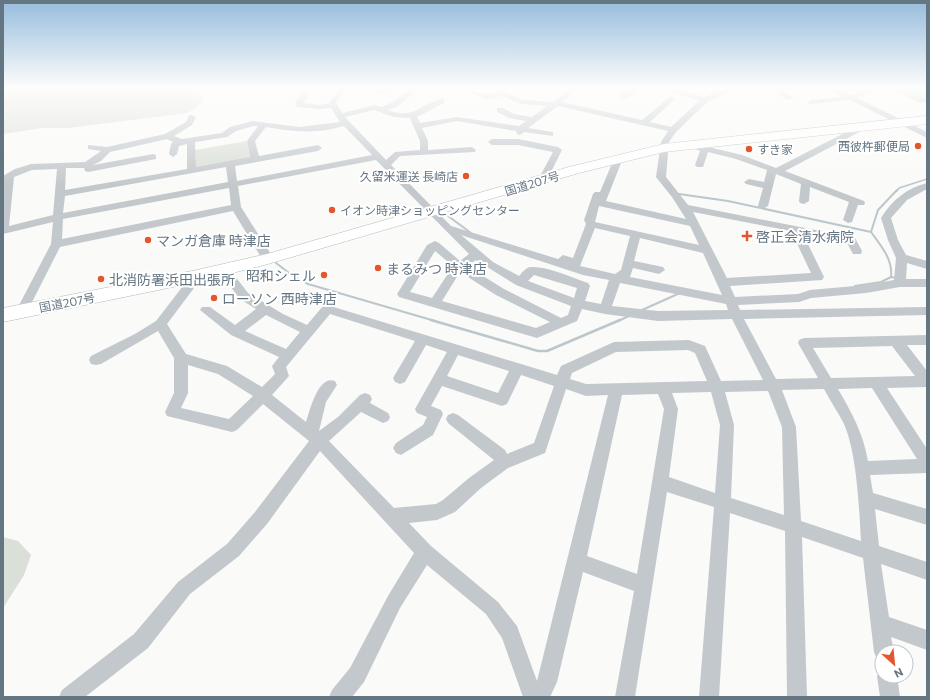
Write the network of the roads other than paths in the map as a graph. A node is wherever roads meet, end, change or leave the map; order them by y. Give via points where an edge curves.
1 (191, 121) edge
2 (252, 121) edge
3 (256, 121) edge
4 (334, 121) edge
5 (345, 121) edge
6 (415, 121) edge
7 (462, 121) edge
8 (469, 121) edge
9 (533, 121) edge
10 (634, 121) edge
11 (647, 121) edge
12 (683, 121) edge
13 (898, 121) edge
14 (922, 121) edge
15 (644, 123) junction
16 (903, 123) junction
17 (264, 124) junction
18 (418, 126) junction
19 (860, 128) junction
20 (521, 129) junction
21 (673, 130) junction
22 (550, 134) dead end
23 (927, 135) edge
24 (168, 136) junction
25 (153, 139) junction
26 (191, 141) junction
27 (181, 142) junction
28 (492, 142) dead end
29 (518, 142) junction
30 (90, 147) dead end
31 (469, 147) dead end
32 (699, 147) junction
33 (318, 148) junction
34 (664, 148) junction
35 (107, 150) junction
36 (424, 152) junction
37 (172, 154) dead end
38 (42, 156) dead end
39 (618, 158) junction
40 (255, 159) junction
41 (382, 161) junction
42 (230, 163) junction
43 (62, 165) junction
44 (87, 165) junction
45 (700, 165) dead end
46 (33, 167) junction
47 (153, 167) junction
48 (192, 170) junction
49 (774, 170) junction
50 (7, 177) edge
51 (543, 180) junction
52 (749, 182) dead end
53 (806, 182) junction
54 (233, 184) junction
55 (767, 186) junction
56 (927, 186) edge
57 (60, 194) junction
58 (598, 194) dead end
59 (804, 201) dead end
60 (763, 206) dead end
61 (236, 207) junction
62 (684, 207) junction
63 (432, 212) junction
64 (59, 217) junction
65 (848, 220) dead end
66 (591, 224) junction
67 (694, 224) junction
68 (446, 226) junction
69 (795, 229) junction
70 (3, 230) edge
71 (636, 234) junction
72 (56, 244) junction
73 (508, 247) junction
74 (706, 250) junction
75 (857, 251) dead end
76 (476, 255) junction
77 (902, 258) junction
78 (268, 259) junction
79 (628, 263) junction
80 (927, 265) edge
81 (458, 267) junction
82 (224, 270) junction
83 (659, 270) dead end
84 (197, 276) junction
85 (620, 276) junction
86 (520, 282) junction
87 (900, 283) junction
88 (927, 283) edge
89 (727, 292) junction
90 (435, 303) junction
91 (579, 304) junction
92 (265, 309) junction
93 (206, 310) dead end
94 (605, 310) junction
95 (22, 311) junction
96 (927, 311) edge
97 (3, 315) edge
98 (736, 315) junction
99 (560, 323) junction
100 (160, 324) junction
101 (309, 331) junction
102 (234, 332) junction
103 (423, 339) junction
104 (896, 340) junction
105 (927, 340) edge
106 (455, 349) junction
107 (288, 356) junction
108 (181, 358) junction
109 (96, 360) dead end
110 (517, 368) junction
111 (400, 378) dead end
112 (439, 379) junction
113 (562, 382) junction
114 (926, 382) edge
115 (876, 383) junction
116 (330, 385) dead end
117 (716, 385) junction
118 (829, 385) junction
119 (772, 386) junction
120 (662, 387) junction
121 (617, 388) junction
122 (263, 396) junction
123 (383, 418) dead end
124 (453, 419) dead end
125 (315, 436) junction
126 (401, 448) dead end
127 (927, 462) edge
128 (503, 463) junction
129 (927, 466) edge
130 (862, 468) junction
131 (661, 482) junction
132 (866, 499) junction
133 (722, 502) junction
134 (392, 516) junction
135 (927, 517) edge
136 (793, 526) junction
137 (425, 552) junction
138 (871, 553) junction
139 (578, 560) junction
140 (927, 571) edge
141 (643, 585) junction
142 (880, 623) junction
143 (927, 640) edge
144 (883, 644) edge
145 (888, 684) edge
146 (70, 697) edge
147 (339, 697) edge
148 (533, 697) edge
149 (540, 697) edge
150 (625, 697) edge
151 (709, 697) edge
152 (797, 697) edge
153 (890, 697) edge

1 - 24 street
2 - 26 street via 224,135
3 - 17 street
4 - 33 street
5 - 41 street
6 - 18 street
7 - 18 street
8 - 20 street
9 - 20 street
10 - 15 street
11 - 15 street
12 - 21 street
13 - 16 street
14 - 16 highway, 国道207号
15 - 21 street
16 - 19 highway, 国道207号
16 - 23 street
17 - 33 street
17 - 40 street via 252,141
18 - 36 street via 424,141
19 - 32 highway, 国道207号
19 - 49 street
20 - 22 street
20 - 29 street
21 - 34 street
24 - 25 street
24 - 27 street
25 - 35 street
25 - 47 street
26 - 27 street
26 - 48 street
27 - 37 street via 175,144
28 - 29 street
29 - 51 street via 558,150
30 - 35 street
31 - 36 street
32 - 34 highway, 国道207号
32 - 45 street
32 - 49 street via 739,157
33 - 40 street
33 - 41 street
33 - 54 street
34 - 39 highway, 国道207号
34 - 62 street via 661,177
35 - 44 street via 98,160
36 - 41 street via 398,154
38 - 46 street via 32,165
39 - 51 highway, 国道207号
39 - 67 street via 600,203
40 - 42 street
41 - 63 street
42 - 48 street
42 - 54 street
43 - 44 street
43 - 46 street
43 - 57 street
44 - 47 street via 87,169
46 - 50 street
47 - 48 street
47 - 57 street
49 - 53 street
49 - 55 street
50 - 70 street
51 - 63 highway, 国道207号
52 - 55 street
53 - 59 street
53 - 65 street via 857,202
54 - 61 street
54 - 64 street
55 - 60 street
56 - 77 street via 912,191 898,202 886,218
57 - 64 street
58 - 66 street via 589,220
61 - 72 street
61 - 78 street
62 - 67 street
62 - 69 street
63 - 68 street
63 - 78 highway, 国道207号
64 - 70 street
64 - 72 street
66 - 71 street
66 - 73 street via 577,263 510,242
67 - 74 street
68 - 73 street
68 - 76 street
69 - 75 street via 835,242 851,240
69 - 89 street via 818,277
71 - 74 street
71 - 79 street
72 - 95 street
73 - 85 street via 587,272
74 - 89 street
76 - 81 street
76 - 86 street
77 - 80 street
77 - 87 street
78 - 82 highway, 国道207号
79 - 83 street
79 - 85 street
81 - 90 street
81 - 90 street via 435,245 403,294
81 - 99 street via 484,285
82 - 84 highway, 国道207号
82 - 92 street via 244,296
84 - 95 highway, 国道207号
84 - 100 street
85 - 89 street
85 - 89 street via 683,292
85 - 94 street
86 - 91 street via 549,295
86 - 91 street via 531,271 544,272 584,286
87 - 88 street
87 - 89 street via 810,294 799,298
89 - 98 street
90 - 99 street via 537,333
91 - 94 street
91 - 99 street via 573,318
92 - 101 street
92 - 102 street
93 - 102 street
94 - 98 street via 658,316
95 - 97 highway, 国道207号
96 - 98 street
98 - 119 street
100 - 108 street
100 - 109 street
101 - 103 street via 327,309
101 - 107 street
102 - 107 street
103 - 106 street
103 - 111 street
104 - 105 street
104 - 114 street
104 - 118 street via 804,343
106 - 110 street
106 - 112 street
107 - 122 street via 279,366 282,376
108 - 122 street via 222,370
108 - 122 street via 181,393 172,412 232,426
110 - 112 street via 502,400
110 - 113 street
112 - 126 street via 422,409 436,414 428,430
113 - 117 street via 566,370 614,347 690,345 700,350
113 - 121 street via 586,390
113 - 128 street via 540,448
114 - 115 street
115 - 118 street
115 - 127 street
116 - 125 street via 320,400
117 - 119 street
117 - 120 street
117 - 133 street via 727,425
118 - 119 street
118 - 130 street via 850,422
119 - 136 street via 789,427
120 - 121 street
120 - 131 street via 671,409
121 - 139 street
122 - 125 street
123 - 125 street via 362,401 343,421
124 - 128 street via 486,436
125 - 134 street
125 - 146 street via 261,518 234,550 184,588 141,641
128 - 134 street via 449,506 437,512
129 - 130 street
130 - 132 street
131 - 133 street
131 - 141 street
132 - 135 street
132 - 138 street
133 - 136 street
133 - 151 street
134 - 137 street
136 - 138 street
136 - 152 street
137 - 147 street via 394,602 357,675
137 - 148 street via 492,608 510,633
138 - 140 street
138 - 142 street
139 - 141 street
139 - 149 street via 547,682
141 - 150 street
142 - 143 street
142 - 144 street
145 - 153 street

